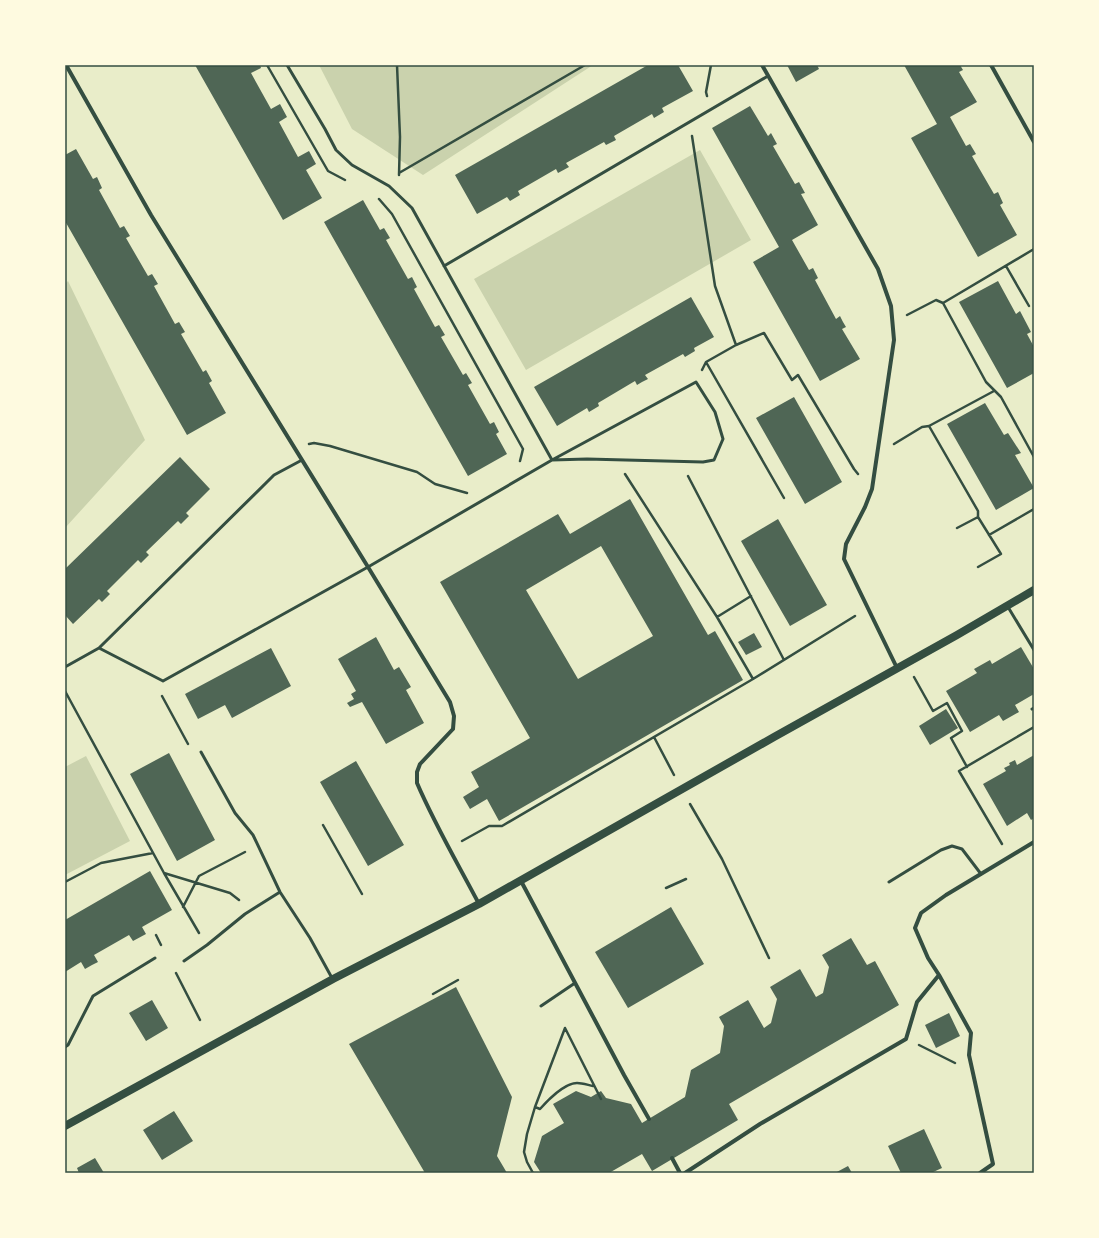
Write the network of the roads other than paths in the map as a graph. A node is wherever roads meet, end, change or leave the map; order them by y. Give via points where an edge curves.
1 (66, 65) edge
2 (287, 65) edge
3 (762, 65) edge
4 (991, 65) edge
5 (768, 76) junction
6 (1034, 142) edge
7 (444, 266) junction
8 (302, 460) junction
9 (552, 460) junction
10 (368, 567) junction
11 (1034, 590) edge
12 (1007, 605) junction
13 (99, 648) junction
14 (1034, 650) edge
15 (65, 667) edge
16 (897, 668) junction
17 (201, 752) dead end
18 (1034, 842) edge
19 (981, 874) junction
20 (521, 881) junction
21 (889, 882) dead end
22 (280, 892) junction
23 (479, 904) junction
24 (155, 958) dead end
25 (184, 961) dead end
26 (939, 975) junction
27 (333, 979) junction
28 (575, 984) junction
29 (541, 1006) dead end
30 (65, 1047) edge
31 (649, 1119) dead end
32 (65, 1126) edge
33 (672, 1158) dead end
34 (680, 1173) edge
35 (685, 1173) edge
36 (980, 1173) edge

1 - 8 street via 152,216
2 - 7 lane via 336,150 352,165 389,186 412,208
3 - 5 street
4 - 6 street
5 - 7 lane
5 - 16 street via 878,269 892,306 894,340 872,489 846,544 844,558
7 - 9 lane
8 - 10 street
8 - 13 lane via 274,474
9 - 9 lane via 703,462 714,460 723,439 715,412 696,382
9 - 10 lane
10 - 13 lane via 163,681
10 - 23 street via 450,702 454,716 453,729 420,764 417,783 448,848
11 - 12 main road
12 - 14 lane
12 - 16 main road
13 - 15 lane
16 - 20 main road
17 - 22 lane via 235,813 253,835
18 - 19 street
19 - 21 lane via 962,849 952,846
19 - 26 street via 921,913 915,928 928,958
20 - 23 main road
20 - 28 street
22 - 25 lane via 251,909
22 - 27 lane
23 - 27 main road
24 - 30 lane via 93,996
26 - 35 street via 917,1002 906,1039 760,1124
26 - 36 street via 971,1033 969,1055 993,1164
27 - 32 main road
28 - 29 lane
28 - 31 street
33 - 34 street

